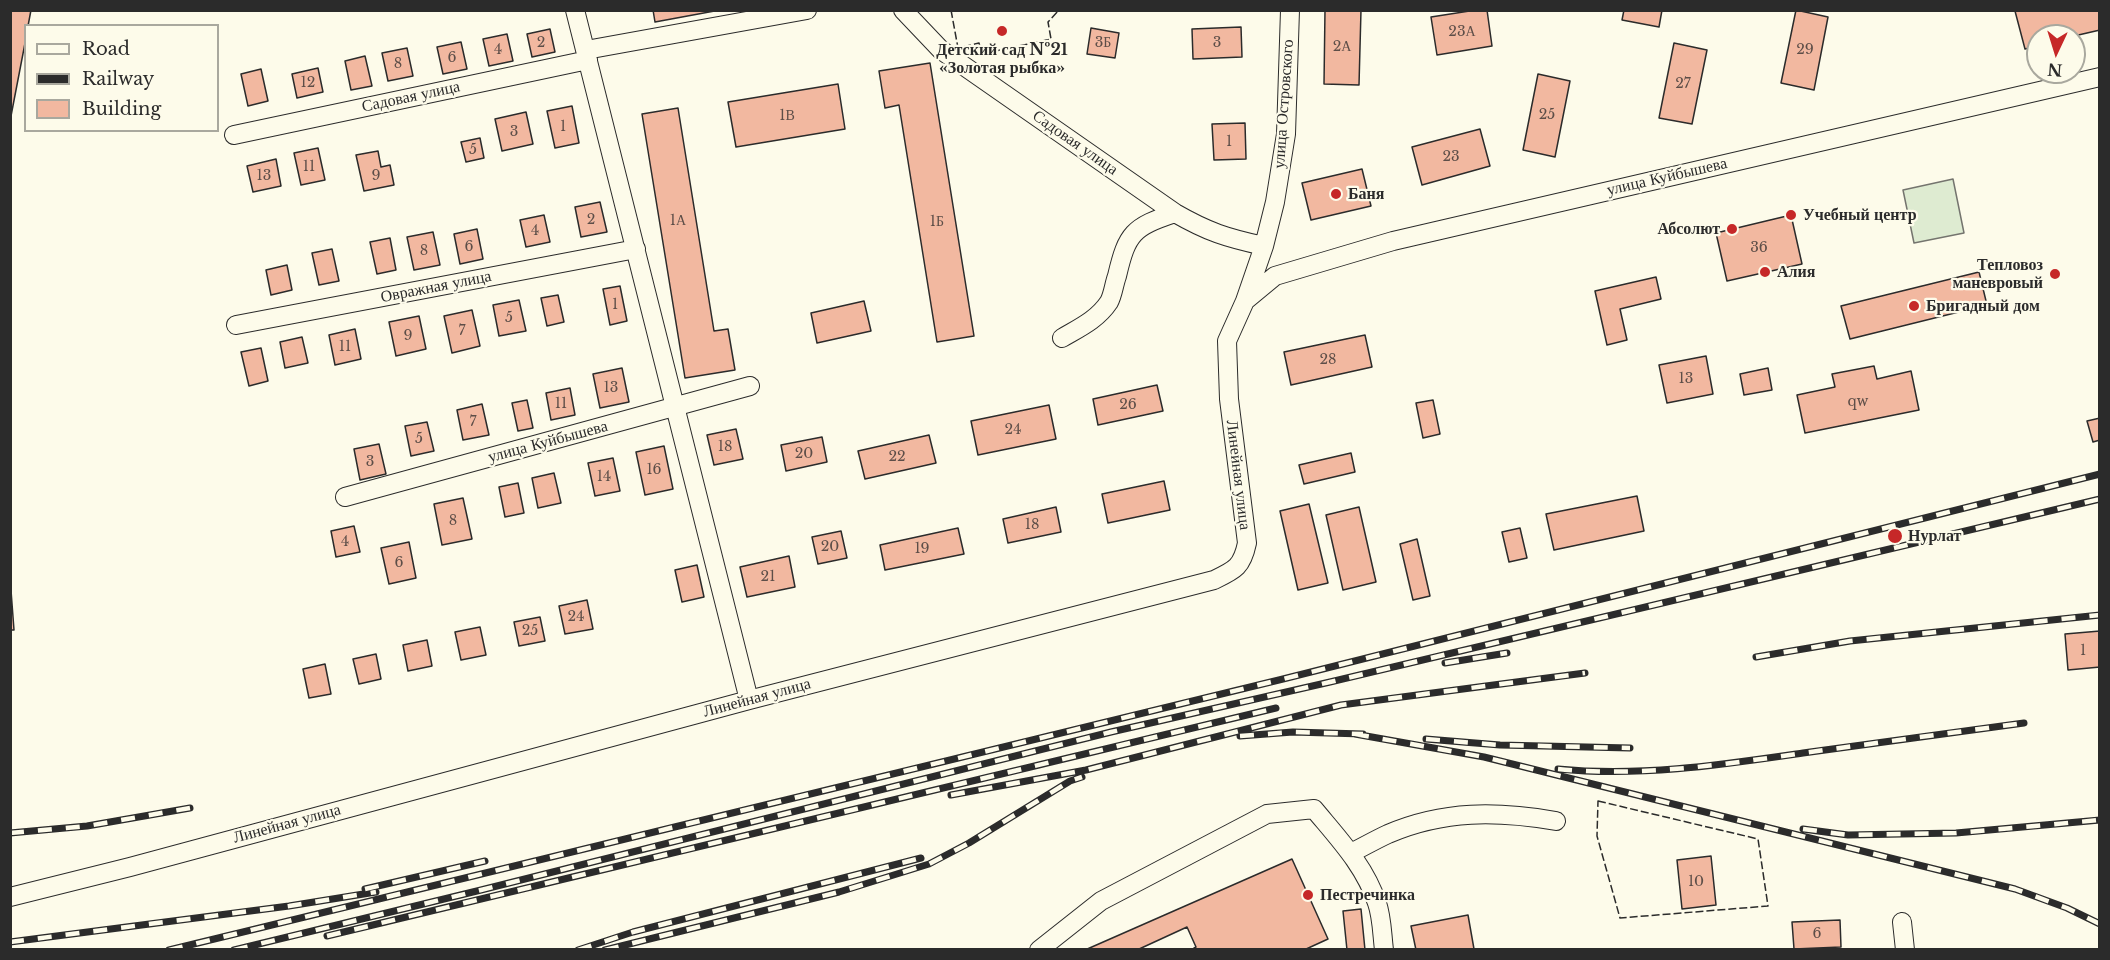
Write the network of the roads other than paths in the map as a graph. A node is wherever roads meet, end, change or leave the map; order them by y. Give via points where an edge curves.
1 (575, 10) edge
2 (807, 10) edge
3 (903, 10) edge
4 (1290, 10) edge
5 (587, 55) junction
6 (2100, 77) edge
7 (234, 135) dead end
8 (1174, 213) junction
9 (1264, 246) junction
10 (636, 249) junction
11 (1245, 301) junction
12 (236, 325) dead end
13 (1062, 338) dead end
14 (750, 386) dead end
15 (676, 407) junction
16 (345, 497) dead end
17 (749, 700) junction
18 (1556, 821) dead end
19 (1351, 853) junction
20 (10, 897) edge
21 (1902, 922) dead end
22 (1040, 950) edge
23 (1384, 950) edge
24 (1905, 950) edge

1 - 5 street
2 - 5 street, Садовая улица
3 - 8 street, Садовая улица via 941,50
4 - 9 street, улица Островского via 1286,134
5 - 7 street, Садовая улица
5 - 10 street
6 - 11 street, улица Куйбышева via 1393,241 1275,276
8 - 9 street, Садовая улица via 1226,238
8 - 13 street via 1147,222 1131,237 1123,249 1110,301 1094,320
9 - 11 street, улица Островского
10 - 12 street, Овражная улица
10 - 15 street
11 - 17 street, Линейная улица via 1227,341 1229,399 1247,543 1236,569 1214,580
14 - 15 street, улица Куйбышева
15 - 16 street, улица Куйбышева
15 - 17 street
17 - 20 street, Линейная улица
18 - 19 street via 1514,814 1471,814 1429,821 1389,834
19 - 22 street via 1314,809 1268,814 1101,901
19 - 23 street via 1378,905
21 - 24 street

